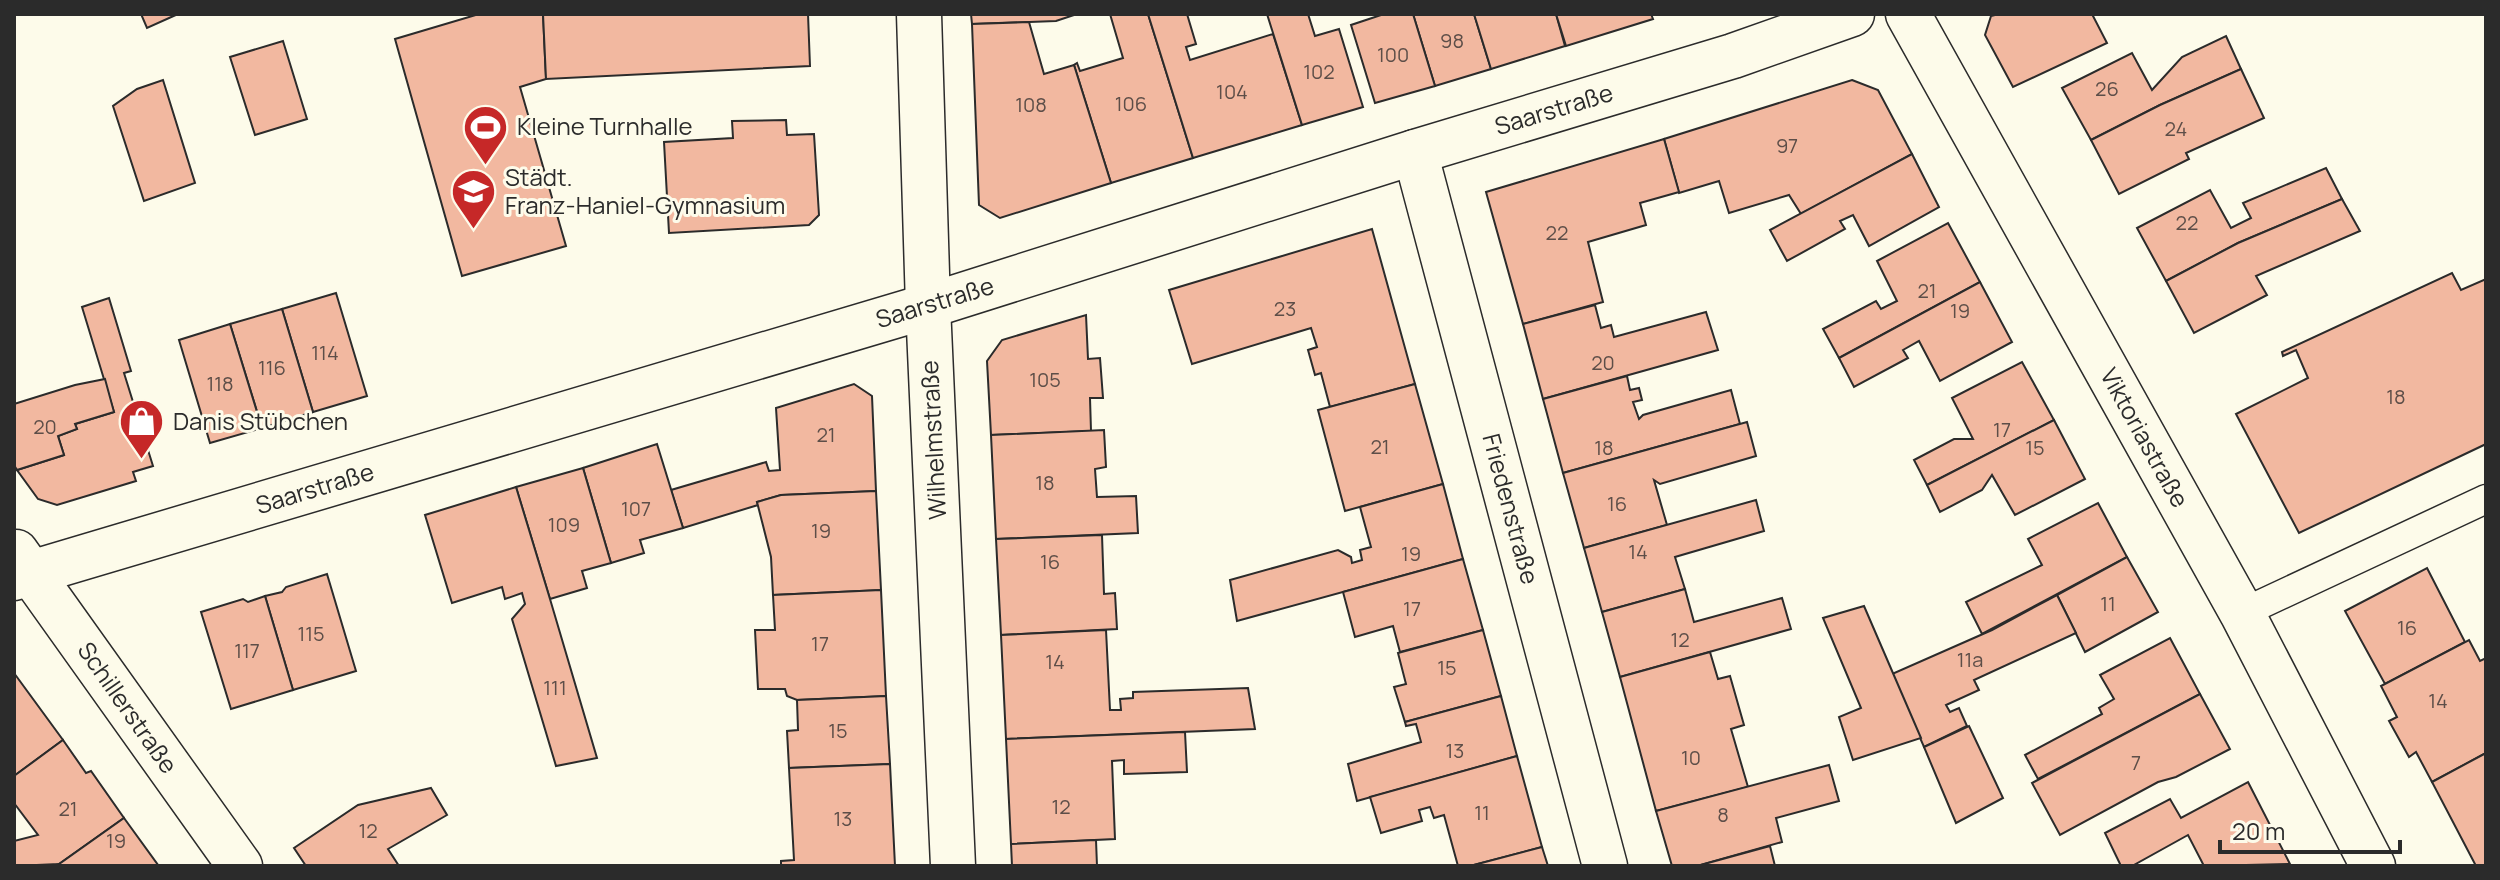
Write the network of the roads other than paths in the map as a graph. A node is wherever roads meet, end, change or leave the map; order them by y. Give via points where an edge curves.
1 (919, 14) edge
2 (1852, 14) edge
3 (1908, 14) edge
4 (1415, 152) junction
5 (928, 306) junction
6 (2486, 499) edge
7 (20, 567) edge
8 (2242, 613) junction
9 (240, 866) edge
10 (953, 866) edge
11 (1605, 866) edge
12 (2373, 866) edge

1 - 5 street, Wilhelmstraße
2 - 4 street, Saarstraße via 1733,56
3 - 8 street, Viktoriastraße
4 - 5 street, Saarstraße
4 - 11 street, Friedenstraße
5 - 7 street, Saarstraße
5 - 10 street, Wilhelmstraße
6 - 8 lane
7 - 9 street, Schillerstraße
8 - 12 street, Viktoriastraße

